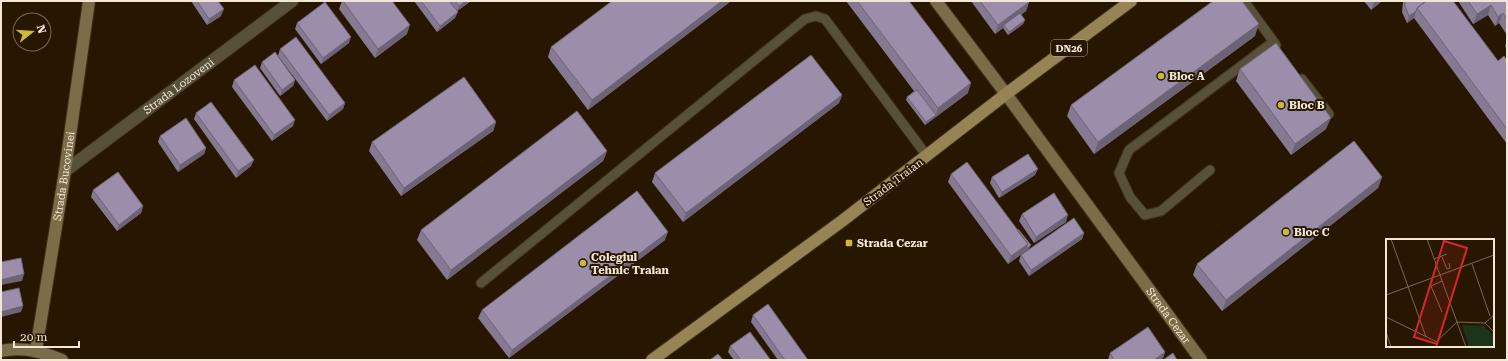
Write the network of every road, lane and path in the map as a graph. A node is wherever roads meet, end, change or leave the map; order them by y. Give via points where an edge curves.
1 (89, 1) edge
2 (292, 1) edge
3 (936, 1) edge
4 (1131, 1) edge
5 (1244, 1) edge
6 (1273, 42) junction
7 (1282, 54) edge
8 (1296, 72) edge
9 (1006, 94) junction
10 (1329, 114) edge
11 (927, 156) junction
12 (1210, 170) dead end
13 (65, 171) junction
14 (481, 283) dead end
15 (36, 350) junction
16 (1, 351) edge
17 (62, 360) edge
18 (652, 360) edge
19 (1201, 360) edge

1 - 13 street, Strada Bucovinei
2 - 13 street, Strada Lozoveni
3 - 9 street, Strada Cezar
4 - 9 main road, Strada Traian / DN26
5 - 6 lane
6 - 7 lane
6 - 12 lane via 1129,150 1119,172 1130,197 1145,215 1161,211
8 - 10 lane
9 - 11 main road, Strada Traian / DN26
9 - 19 street, Strada Cezar
11 - 14 lane via 825,20 816,16 805,18
11 - 18 main road, Strada Traian / DN26
13 - 15 street, Strada Bucovinei
15 - 16 street
15 - 17 street

